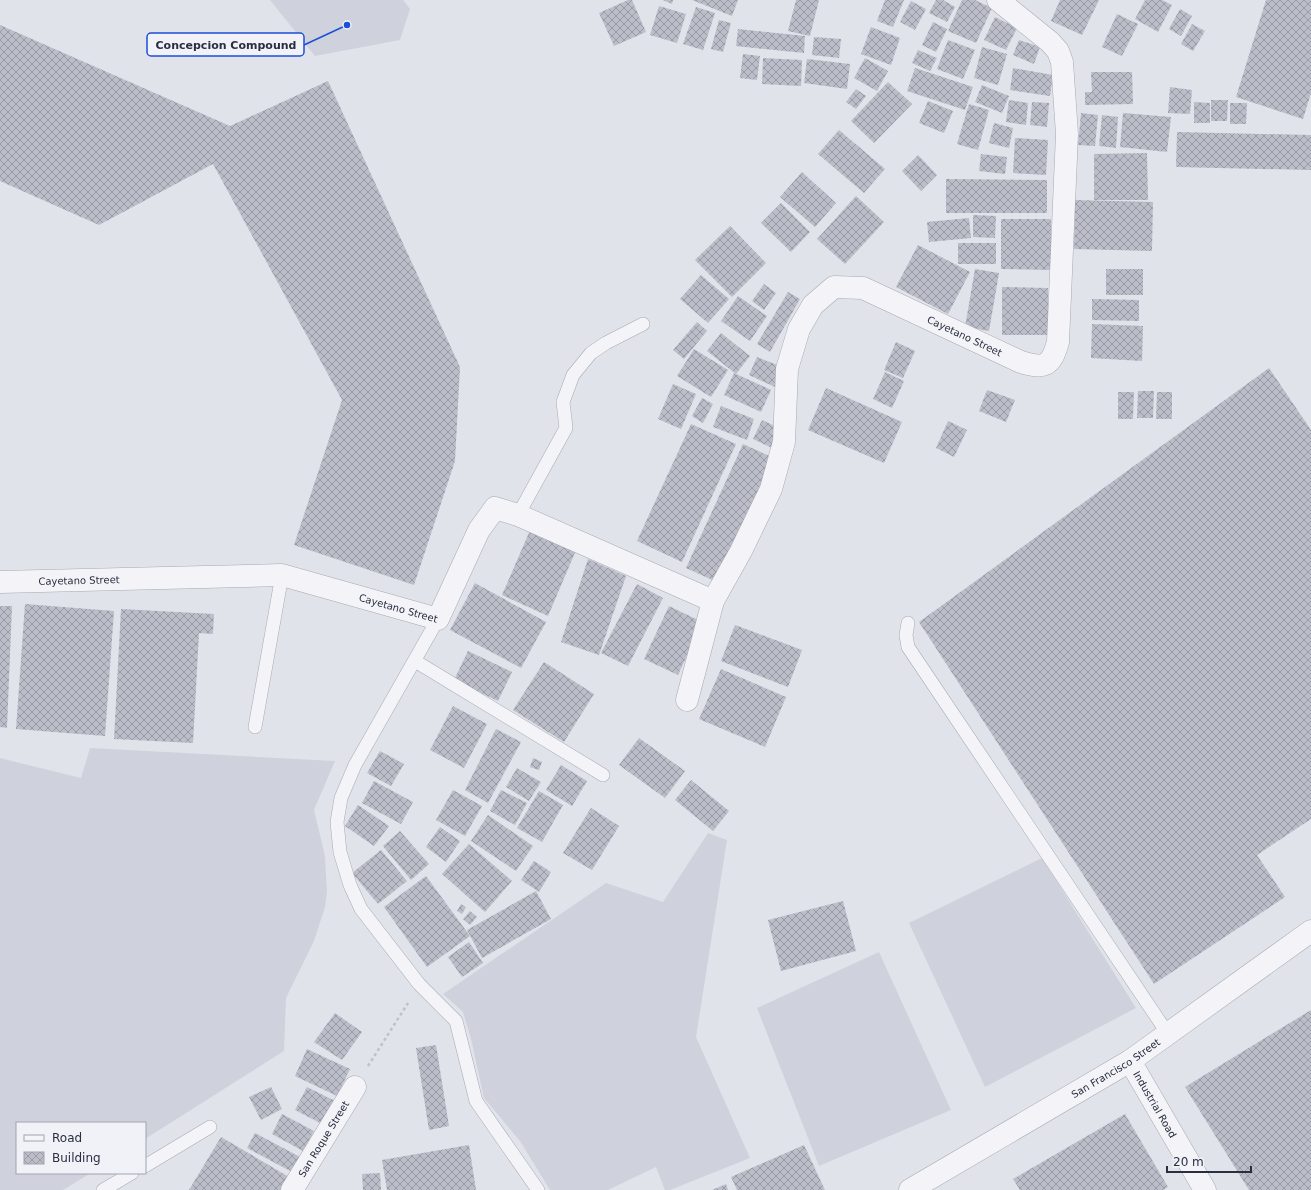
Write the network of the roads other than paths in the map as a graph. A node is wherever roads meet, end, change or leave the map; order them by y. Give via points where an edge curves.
1 (998, 0) edge
2 (642, 324) dead end
3 (518, 515) junction
4 (282, 575) junction
5 (0, 582) edge
6 (713, 601) junction
7 (438, 618) junction
8 (908, 624) dead end
9 (415, 661) junction
10 (687, 700) dead end
11 (255, 727) dead end
12 (603, 776) dead end
13 (1311, 931) edge
14 (1168, 1034) junction
15 (1130, 1061) junction
16 (355, 1087) road end
17 (210, 1127) dead end
18 (146, 1165) edge
19 (130, 1174) edge
20 (103, 1190) edge
21 (292, 1190) edge
22 (538, 1190) edge
23 (910, 1190) edge
24 (1205, 1190) edge

1 - 6 street, Cayetano Street via 1050,42 1058,51 1062,62 1067,134 1058,342 1054,357 1046,365 1037,367 1021,362 863,288 834,287 813,305 799,329 787,369 784,442 771,489
2 - 3 lane via 591,353 573,375 563,402 566,428
3 - 6 street, Cayetano Street
3 - 7 street, Cayetano Street via 495,508 485,520
4 - 5 street, Cayetano Street
4 - 7 street, Cayetano Street
4 - 11 lane
6 - 10 street, Cayetano Street
7 - 9 lane
8 - 14 lane via 908,647
9 - 12 lane
9 - 22 lane via 355,764 341,798 337,822 342,858 361,909 419,984 456,1021 476,1101
13 - 14 street, San Francisco Street
14 - 15 street, San Francisco Street
15 - 23 street, San Francisco Street
15 - 24 street, Industrial Road
16 - 21 street, San Roque Street
17 - 18 lane
19 - 20 lane

